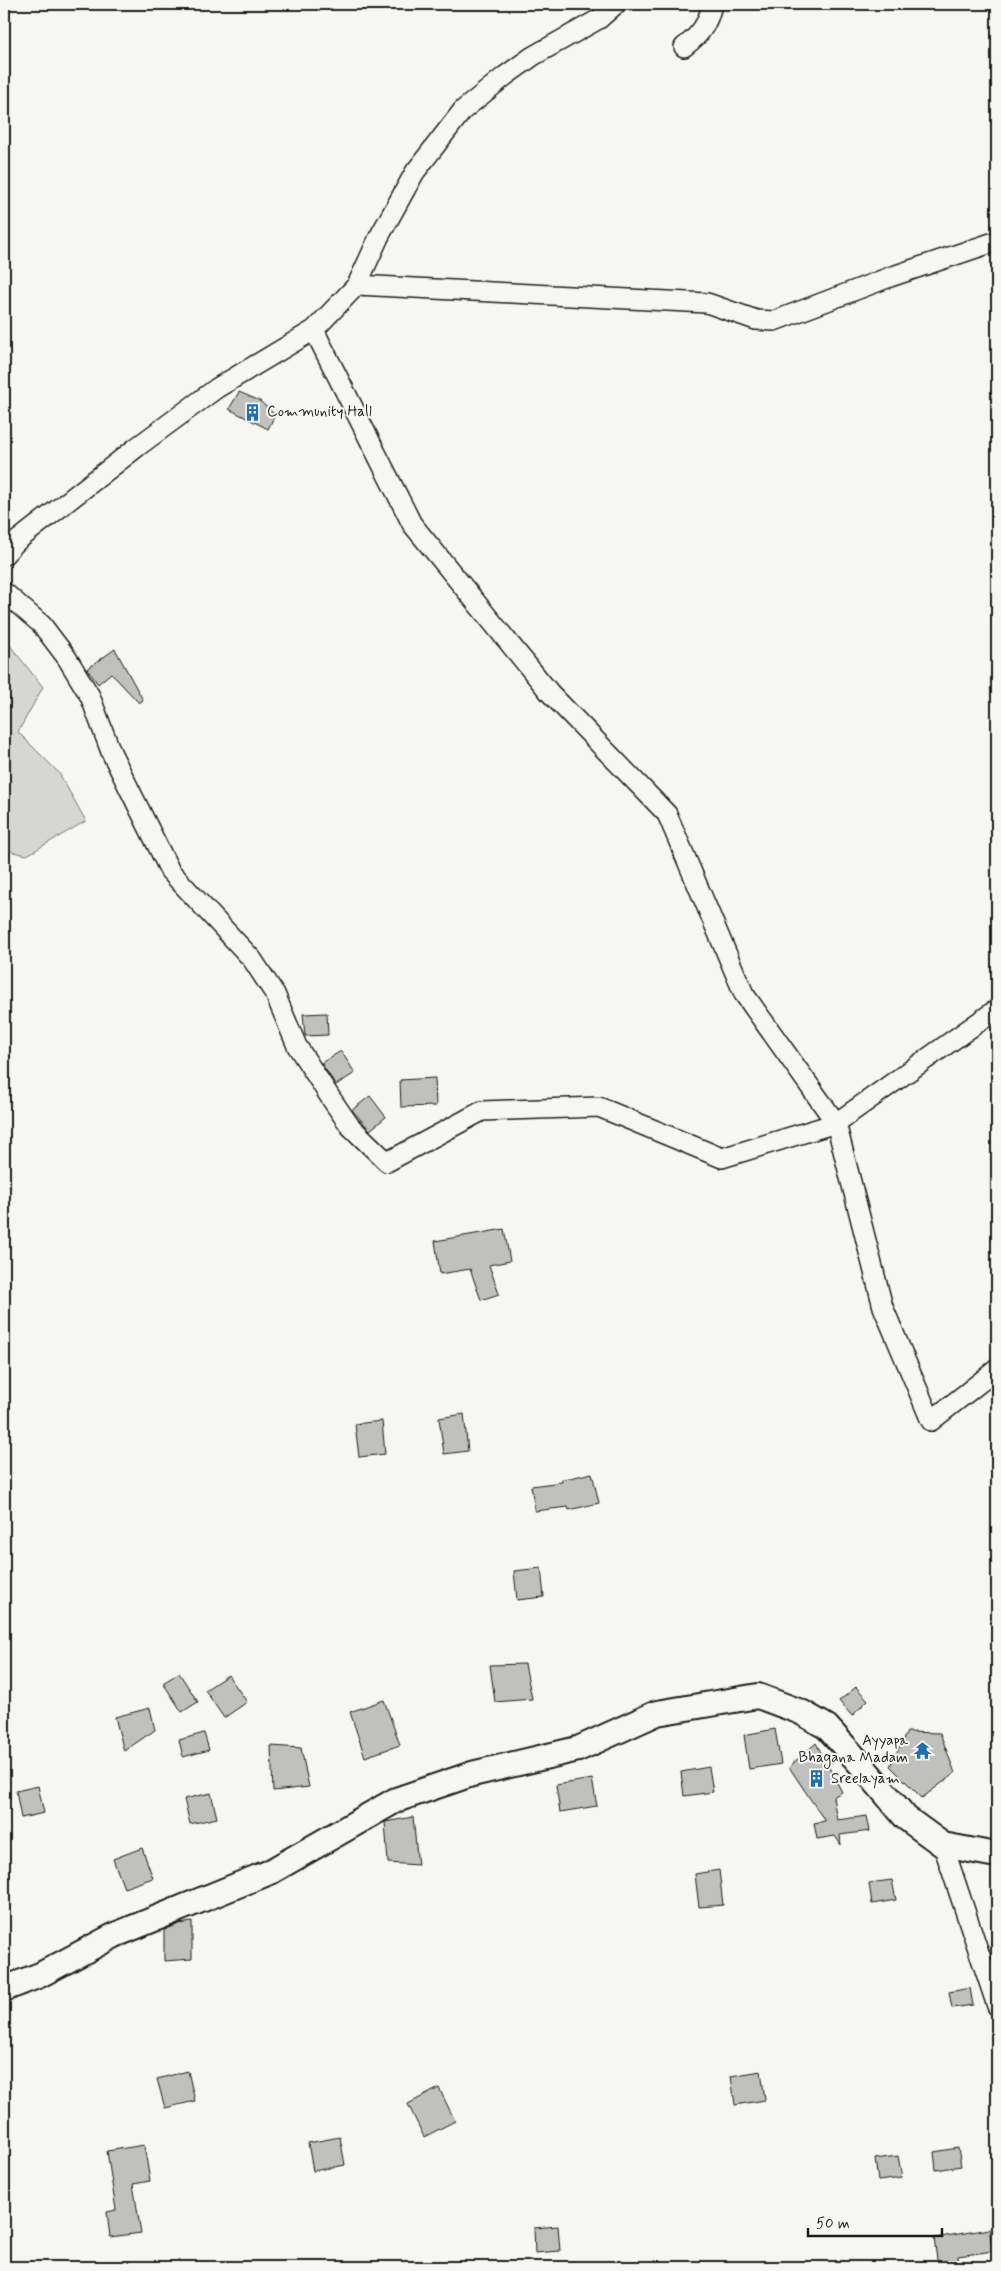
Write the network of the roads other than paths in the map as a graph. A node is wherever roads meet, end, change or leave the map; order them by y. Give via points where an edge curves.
1 (616, 4) edge
2 (712, 4) edge
3 (684, 47) dead end
4 (997, 241) edge
5 (357, 285) junction
6 (314, 330) junction
7 (4, 555) edge
8 (4, 592) edge
9 (997, 1009) edge
10 (836, 1123) junction
11 (997, 1369) edge
12 (943, 1845) junction
13 (997, 1853) edge
14 (4, 1990) edge
15 (997, 2006) edge

1 - 5 street via 599,19 533,56 463,110 415,172
2 - 3 street via 709,19 700,35
4 - 5 street via 774,321 756,320 707,303
5 - 6 street
6 - 7 street via 217,388 17,541
6 - 10 street via 412,524 550,693 666,814 744,994
8 - 10 street via 42,625 90,696 111,752 170,871 252,959 275,994 297,1046 332,1100 350,1126 387,1162 482,1111 599,1107 722,1158
9 - 10 street
10 - 11 street via 883,1307 931,1421
12 - 13 main road
12 - 14 main road via 906,1818 827,1727 801,1712 758,1696 657,1713 578,1749 472,1774 396,1800 270,1872 114,1935 40,1975
12 - 15 street

